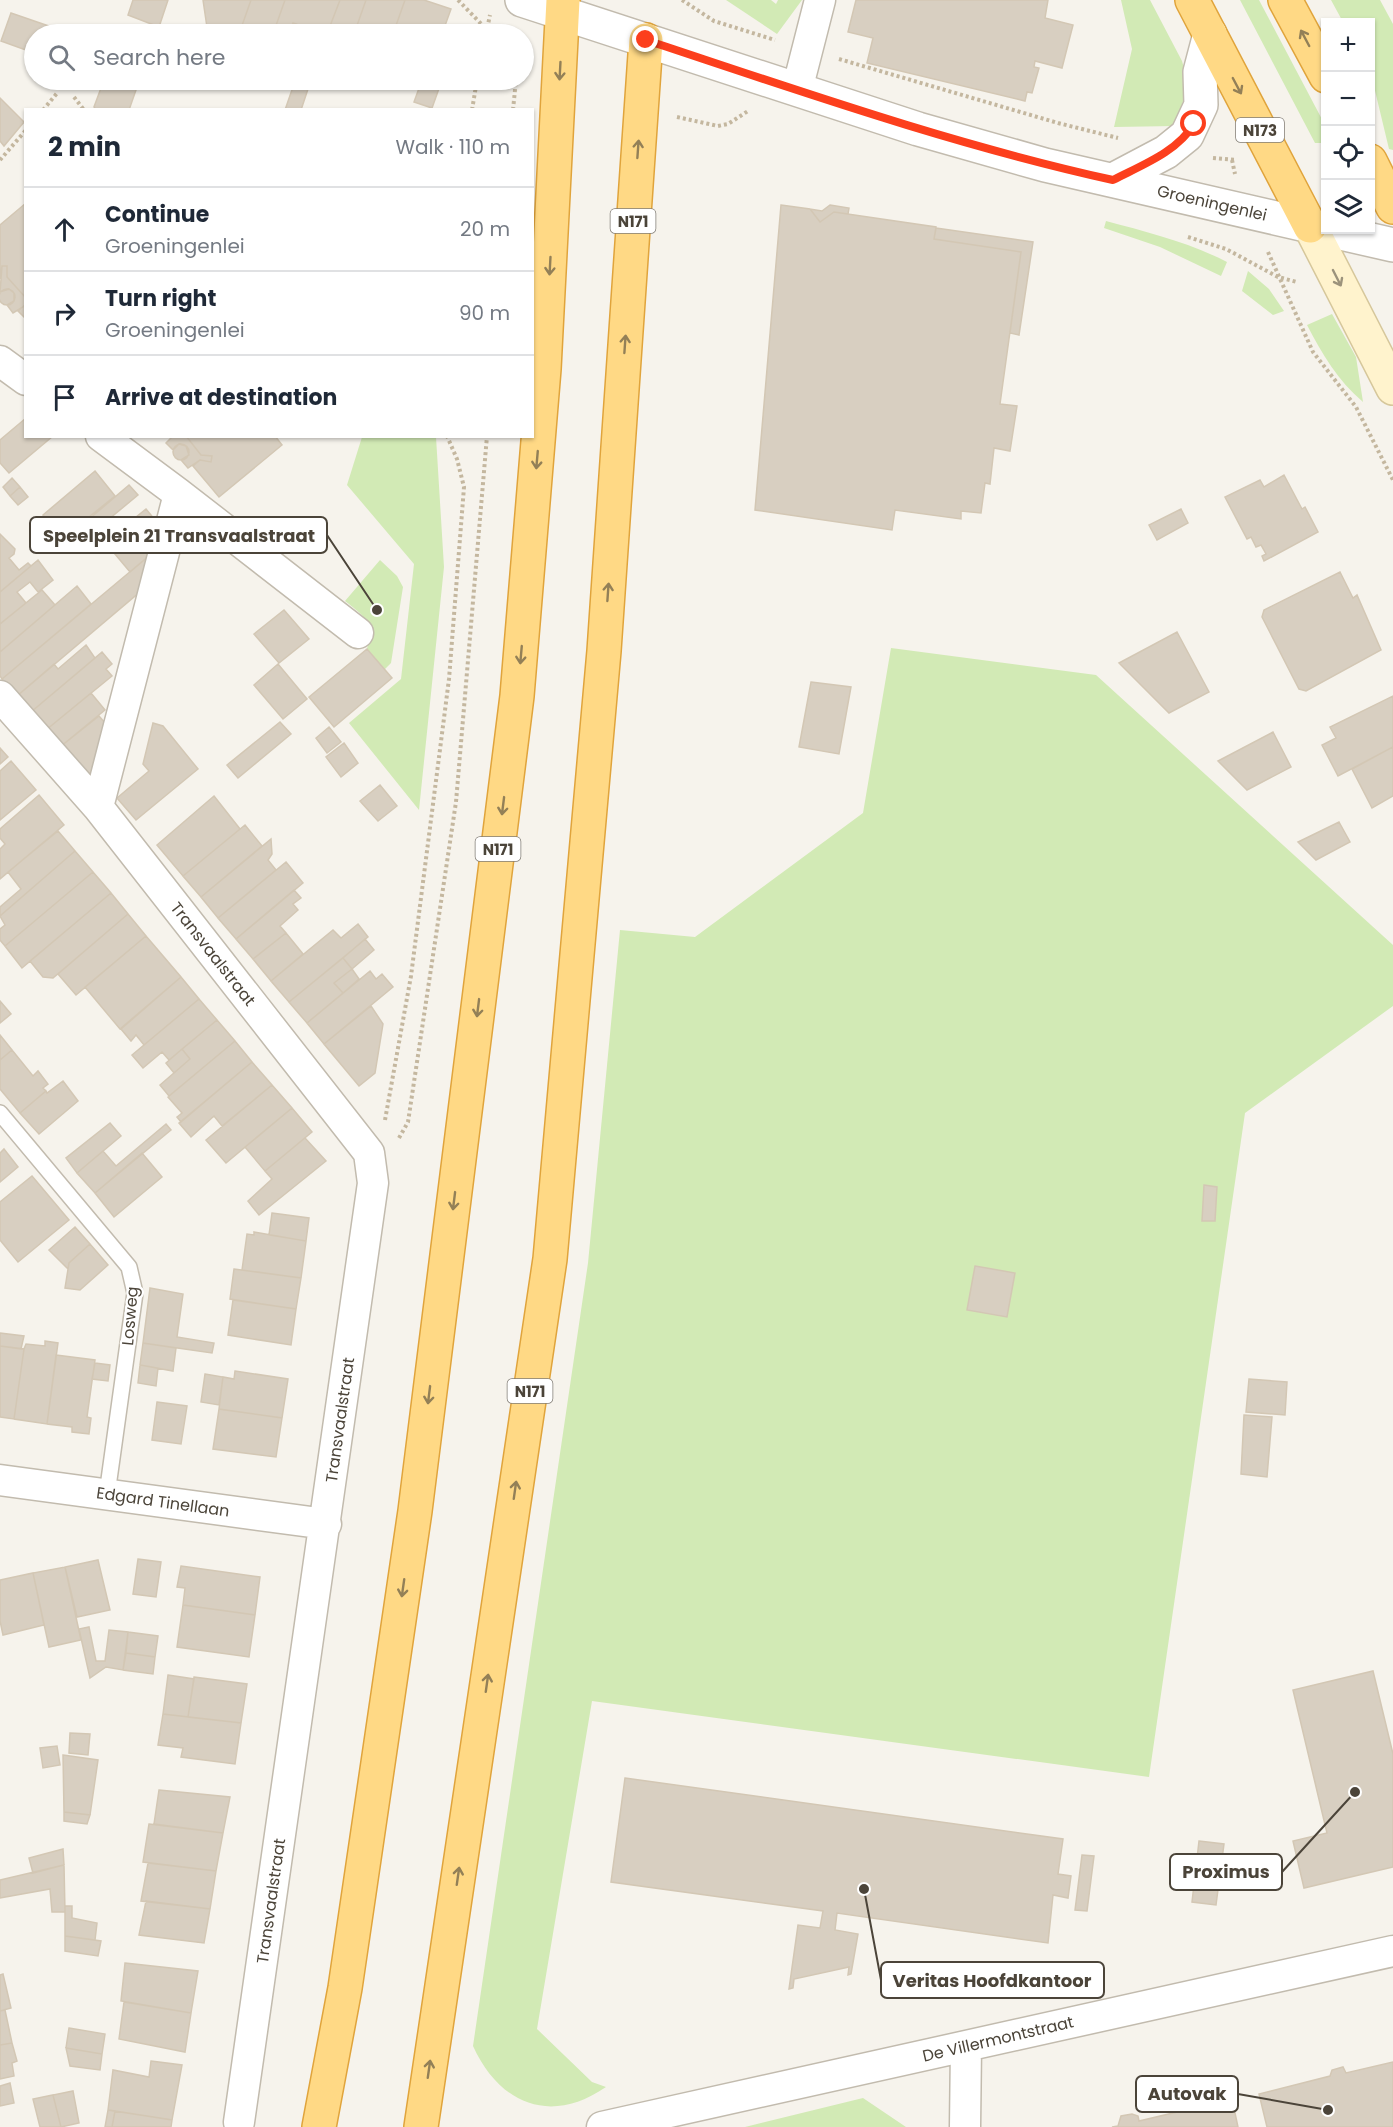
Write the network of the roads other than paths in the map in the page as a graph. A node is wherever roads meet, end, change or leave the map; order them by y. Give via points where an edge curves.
1 (522, 0) edge
2 (820, 0) edge
3 (1192, 0) edge
4 (1286, 0) edge
5 (563, 6) edge
6 (1210, 34) junction
7 (646, 40) junction
8 (1324, 72) edge
9 (797, 90) junction
10 (1375, 169) edge
11 (1113, 180) junction
12 (1393, 207) edge
13 (1310, 226) junction
14 (1393, 245) edge
15 (0, 361) edge
16 (24, 379) edge
17 (1393, 388) edge
18 (104, 438) edge
19 (179, 494) junction
20 (358, 633) dead end
21 (0, 696) edge
22 (98, 807) junction
23 (0, 1113) edge
24 (0, 1480) edge
25 (107, 1494) junction
26 (326, 1524) junction
27 (1393, 1951) edge
28 (966, 2047) junction
29 (239, 2122) dead end
30 (320, 2127) edge
31 (421, 2127) edge
32 (602, 2127) edge
33 (965, 2127) edge

1 - 5 street, Groeningenlei
2 - 9 street
3 - 6 highway, N173
8 -> 4 highway
5 - 7 street, Groeningenlei
5 -> 30 highway, N171 via 544,369 517,696 415,1511 345,1988
6 - 11 street, Groeningenlei via 1200,72 1201,105 1187,135 1169,150
6 -> 13 highway, N173
7 - 9 street, Groeningenlei
31 -> 7 highway, N171 via 550,1259 604,651
9 - 11 street, Groeningenlei via 918,129
10 - 12 highway
11 - 13 street, Groeningenlei
13 - 14 street, Groeningenlei
13 -> 17 main road, N173
15 - 16 street
18 - 19 street
19 - 20 street
19 - 22 street
21 - 22 street, Transvaalstraat
22 - 26 street, Transvaalstraat via 369,1153 373,1183
23 - 25 lane, Losweg via 134,1277
24 - 25 street, Edgard Tinellaan
25 - 26 street, Edgard Tinellaan
26 - 29 street, Transvaalstraat
27 - 28 street, De Villermontstraat
28 - 32 street, De Villermontstraat
28 - 33 street

